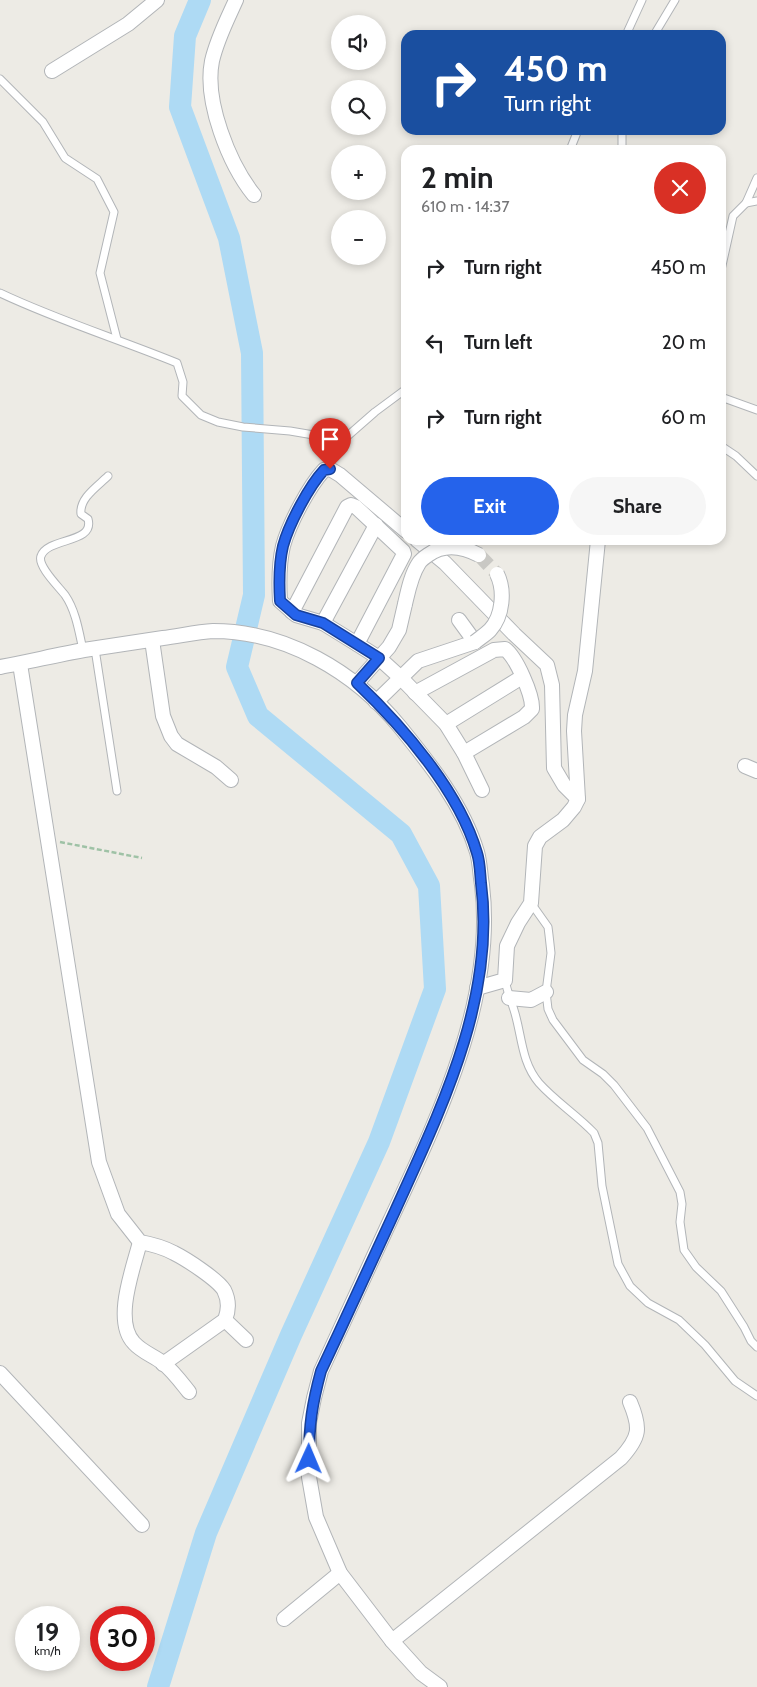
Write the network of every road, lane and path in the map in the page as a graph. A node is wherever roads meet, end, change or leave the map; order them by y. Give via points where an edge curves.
1 (157, 0) edge
2 (236, 0) edge
3 (642, 0) edge
4 (675, 0) edge
5 (628, 30) edge
6 (657, 30) edge
7 (52, 71) dead end
8 (0, 78) edge
9 (757, 178) edge
10 (254, 195) dead end
11 (757, 200) edge
12 (746, 203) junction
13 (726, 248) edge
14 (0, 293) edge
15 (117, 339) junction
16 (401, 392) edge
17 (726, 399) edge
18 (757, 410) edge
19 (726, 449) edge
20 (108, 476) dead end
21 (757, 476) edge
22 (376, 525) junction
23 (401, 527) edge
24 (423, 545) edge
25 (598, 545) edge
26 (479, 555) tunnel mouth
27 (497, 574) tunnel mouth
28 (292, 612) junction
29 (459, 620) dead end
30 (323, 623) junction
31 (152, 640) junction
32 (474, 642) junction
33 (357, 644) junction
34 (89, 649) junction
35 (379, 658) junction
36 (20, 664) junction
37 (0, 666) edge
38 (522, 677) junction
39 (401, 678) junction
40 (357, 683) junction
41 (415, 693) junction
42 (376, 702) junction
43 (446, 724) junction
44 (464, 753) junction
45 (231, 780) dead end
46 (482, 790) dead end
47 (116, 791) dead end
48 (578, 799) junction
49 (48, 840) junction
50 (142, 858) dead end
51 (531, 903) junction
52 (505, 980) junction
53 (477, 988) junction
54 (546, 992) junction
55 (509, 998) junction
56 (140, 1242) junction
57 (225, 1320) junction
58 (246, 1340) dead end
59 (757, 1347) edge
60 (163, 1364) junction
61 (0, 1373) edge
62 (189, 1392) dead end
63 (757, 1396) edge
64 (630, 1402) dead end
65 (142, 1525) dead end
66 (340, 1573) junction
67 (284, 1619) dead end
68 (392, 1641) junction
69 (440, 1687) edge

1 - 7 street via 128,24
2 - 10 street via 220,35 210,83 227,152 242,181
3 - 5 lane
4 - 6 lane
8 - 15 lane via 43,122 65,158 97,180 114,212 100,273
9 - 12 lane
11 - 12 lane
12 - 13 lane via 733,216
14 - 15 lane
15 - 16 lane via 177,364 183,382 182,396 201,415 243,427 343,440
17 - 18 lane
19 - 21 lane
20 - 34 lane via 80,508 90,524 88,530 45,550 40,562 65,595
22 - 28 street via 356,507 351,504 347,507
22 - 30 street
22 - 33 street via 404,554
23 - 28 street via 340,475 330,469 324,470 311,486 283,547 280,601
24 - 48 street via 547,665 552,685 554,768
25 - 48 street via 585,672 575,715
26 - 35 street, bridge via 456,546 435,549 419,562 410,583 399,630
27 - 32 street, bridge via 501,582 501,611 491,629
28 - 30 street
29 - 32 street
30 - 33 street
31 - 34 street
31 - 40 street via 213,631 254,635 288,645
31 - 45 street via 163,716 171,736
32 - 39 street via 418,661
33 - 35 street
34 - 36 street
34 - 47 lane
35 - 39 street
35 - 40 street
36 - 37 street
36 - 49 street
38 - 41 street via 510,652 500,648
38 - 43 street
38 - 44 street via 532,700 530,712
39 - 41 street
39 - 42 street
40 - 42 street
41 - 43 street
42 - 53 street via 419,750 466,820 478,854 484,922
43 - 44 street
44 - 46 street
48 - 51 street via 563,820 540,837 535,846
49 - 50 path
49 - 56 street via 100,1162 118,1214
51 - 52 street via 507,946
51 - 54 lane via 548,927 551,953
52 - 53 street
52 - 55 lane
53 - 66 street via 452,1077 433,1126 321,1371 314,1398 309,1423 308,1477 316,1517
54 - 55 street via 531,1000
54 - 59 lane via 548,1009 571,1046 614,1085 647,1128 680,1192 684,1250 721,1291
55 - 63 lane via 522,1050 531,1071 539,1083 594,1133 618,1264 630,1286 648,1304 679,1320 735,1381
56 - 57 street via 174,1253 214,1280 229,1304
56 - 60 street via 124,1306 125,1328 133,1343
57 - 58 street
57 - 60 street
60 - 62 street
61 - 65 street
64 - 68 street via 638,1430 633,1445 621,1458
66 - 67 street
66 - 68 street
68 - 69 street via 421,1673

